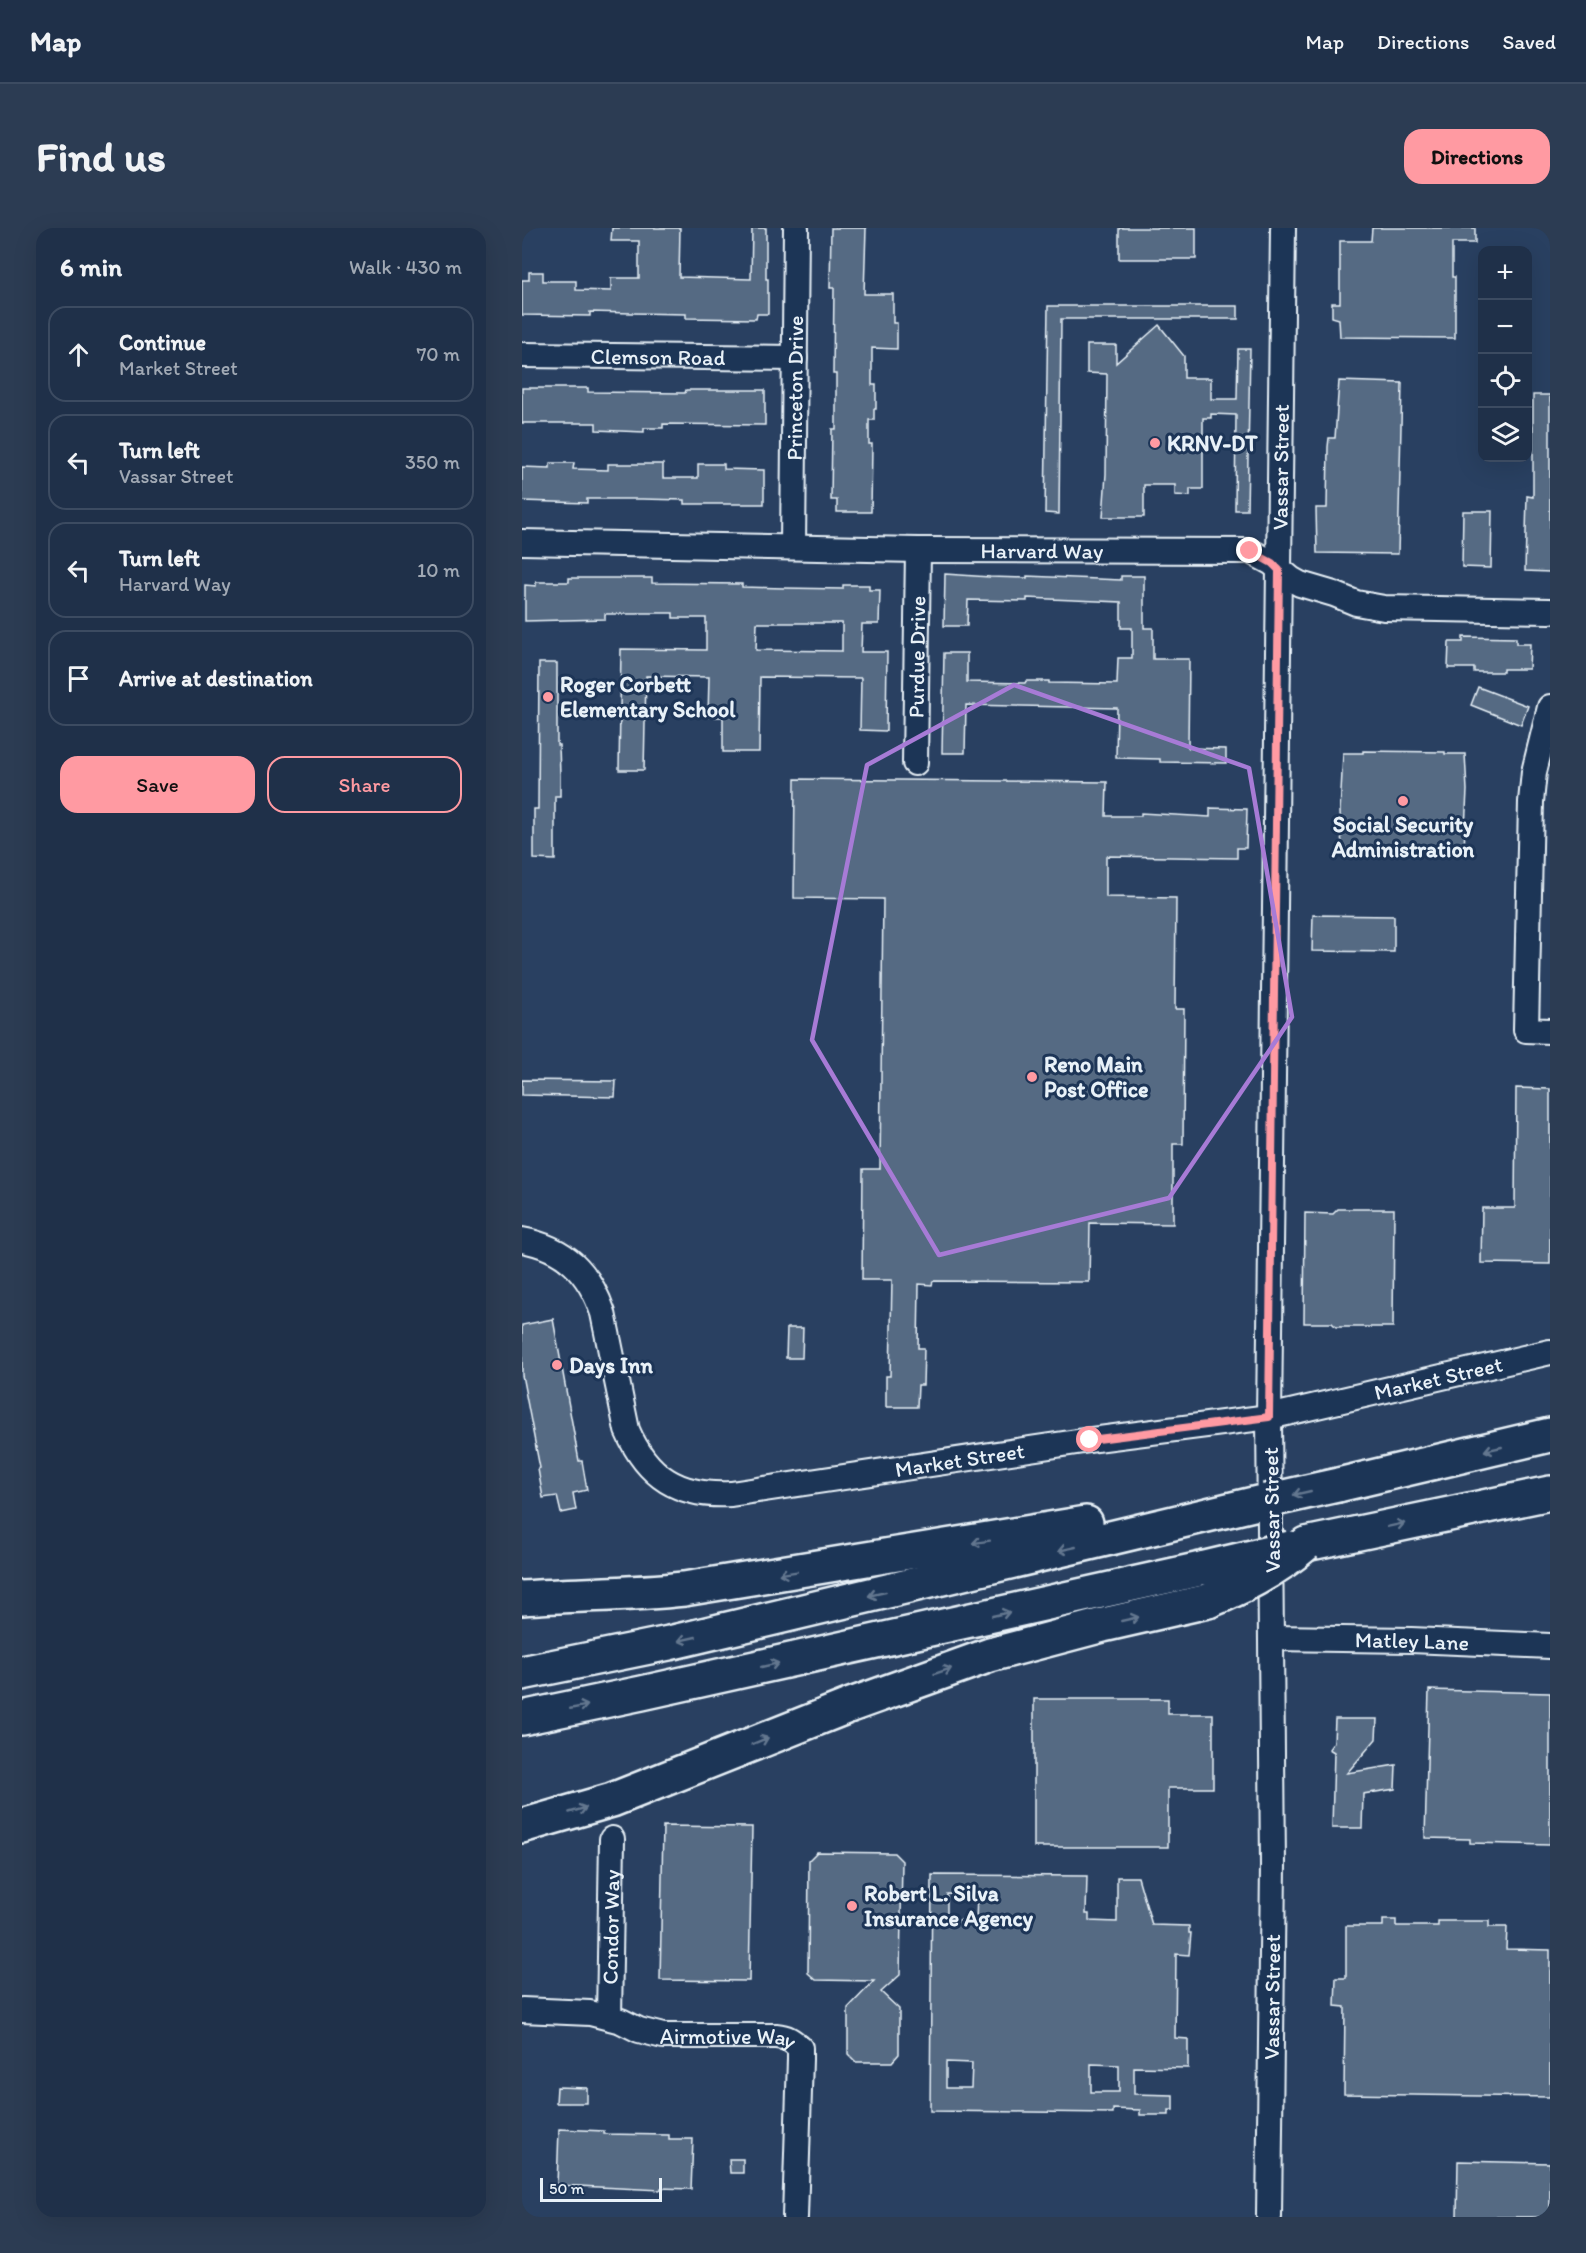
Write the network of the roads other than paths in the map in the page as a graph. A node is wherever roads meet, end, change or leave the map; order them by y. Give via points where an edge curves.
1 (796, 228) edge
2 (1283, 228) edge
3 (522, 355) edge
4 (795, 358) junction
5 (522, 542) edge
6 (793, 547) junction
7 (918, 550) junction
8 (1279, 570) junction
9 (1550, 611) edge
10 (1550, 707) edge
11 (915, 763) dead end
12 (1550, 1031) edge
13 (522, 1240) edge
14 (1550, 1352) edge
15 (1269, 1417) junction
16 (1550, 1435) edge
17 (1550, 1493) edge
18 (1205, 1509) junction
19 (1306, 1544) junction
20 (632, 1594) junction
21 (522, 1598) edge
22 (522, 1612) edge
23 (1272, 1638) junction
24 (1550, 1646) edge
25 (522, 1673) edge
26 (522, 1718) edge
27 (522, 1826) edge
28 (612, 1839) dead end
29 (522, 2010) edge
30 (609, 2017) junction
31 (795, 2217) edge
32 (1269, 2217) edge

1 - 4 street, Princeton Drive
2 - 8 street, Vassar Street
3 - 4 street, Clemson Road
4 - 6 street, Princeton Drive
5 - 6 street, Harvard Way
6 - 7 street, Harvard Way
7 - 8 street, Harvard Way via 1250,551
7 - 11 street, Purdue Drive
8 - 9 street, Harvard Way via 1300,584 1368,606
8 - 15 street, Vassar Street
10 - 12 street via 1531,802 1526,1030
13 - 15 street, Market Street via 560,1253 588,1279 603,1313 634,1448 661,1478 692,1492 731,1494
14 - 15 street, Market Street
15 - 23 street, Vassar Street
16 -> 18 highway, bridge via 1266,1501
19 -> 17 highway
18 -> 20 highway
18 -> 25 highway via 669,1643
26 -> 19 highway, bridge
27 -> 19 highway, bridge via 612,1800 851,1705 990,1655 1208,1601 1252,1582
20 - 21 highway
20 - 22 highway via 575,1608
23 - 24 street, Matley Lane
23 - 32 street, Vassar Street
28 - 30 street, Condor Way
29 - 30 street, Airmotive Way via 577,2011
30 - 31 street, Airmotive Way via 663,2036 776,2036 785,2037 800,2048

